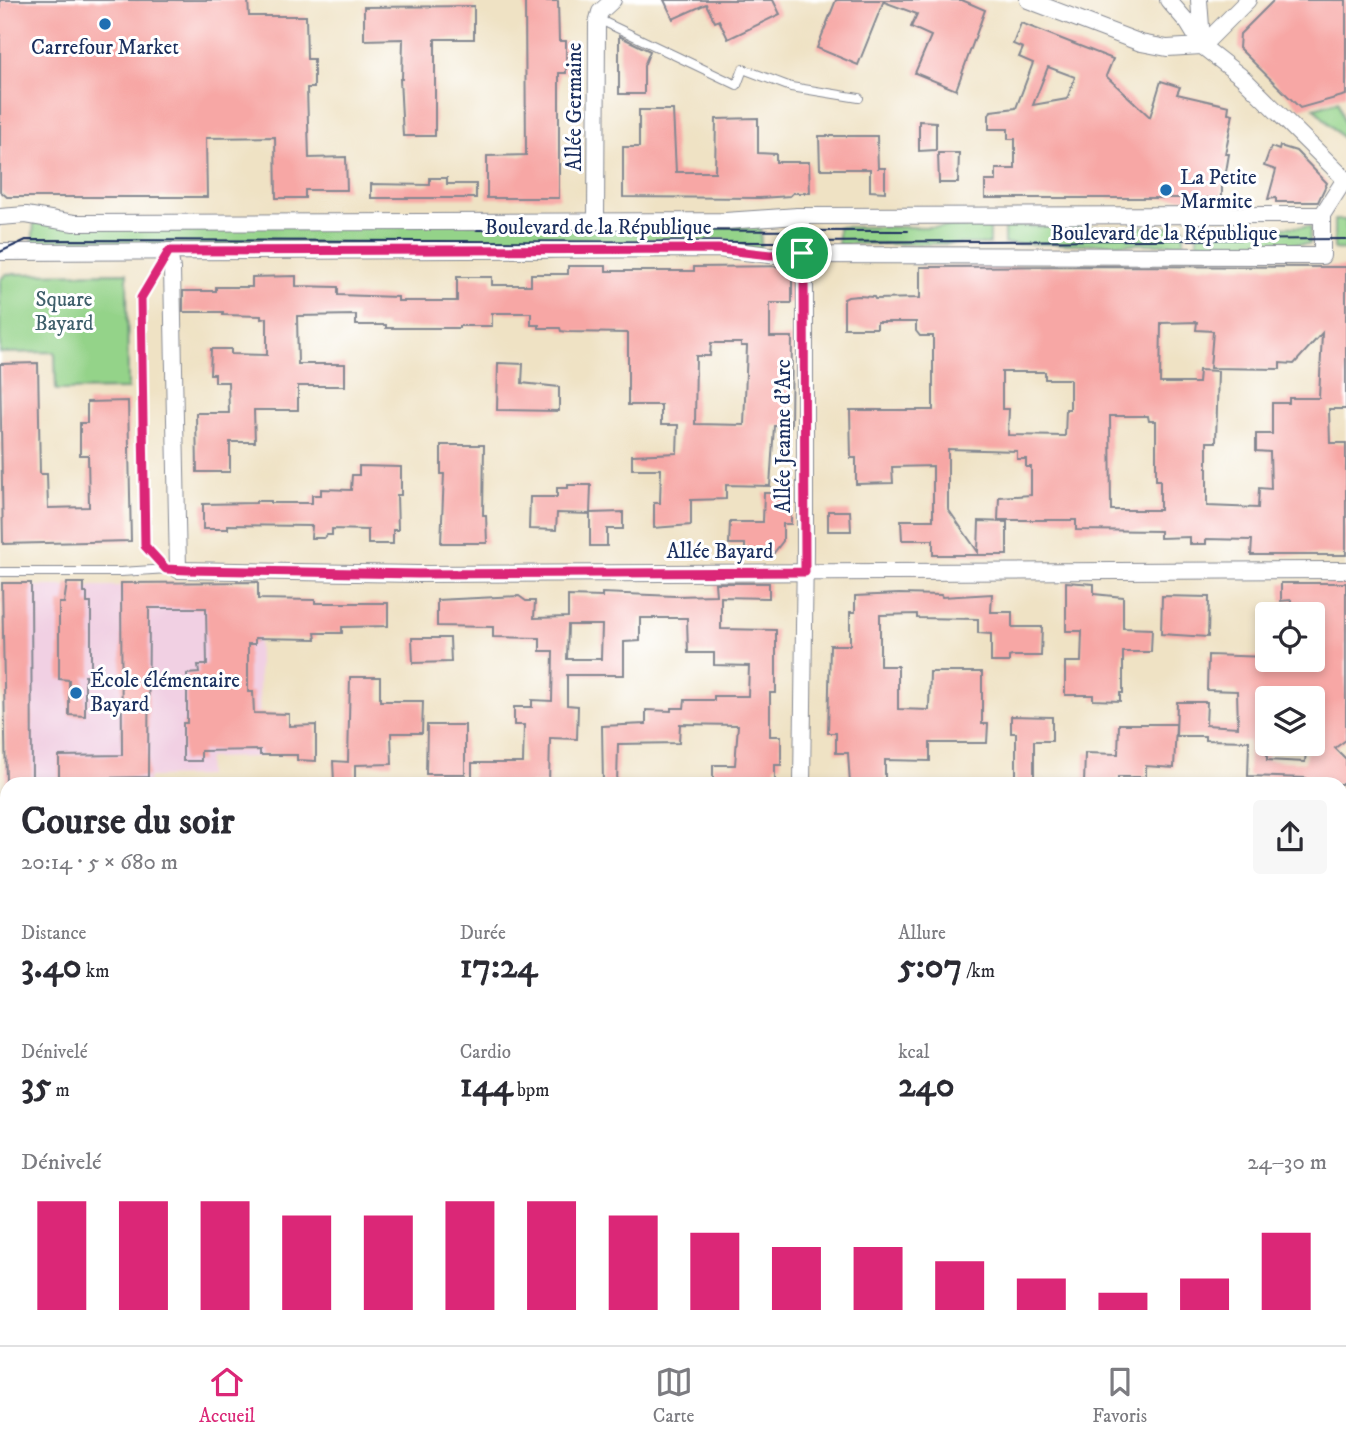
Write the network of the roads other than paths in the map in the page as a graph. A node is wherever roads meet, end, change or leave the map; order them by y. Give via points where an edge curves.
1 (613, 0) edge
2 (1028, 0) edge
3 (1168, 0) edge
4 (1199, 0) edge
5 (1248, 0) edge
6 (598, 19) junction
7 (1202, 46) junction
8 (859, 98) dead end
9 (1345, 179) edge
10 (1322, 215) junction
11 (0, 216) edge
12 (798, 216) junction
13 (596, 221) junction
14 (169, 251) junction
15 (0, 252) edge
16 (802, 253) junction
17 (172, 569) junction
18 (1346, 570) edge
19 (0, 572) edge
20 (805, 572) junction
21 (802, 777) edge

1 - 6 street, Allée Germaine
2 - 7 street via 1140,43 1167,48
3 - 7 street
4 - 7 street
5 - 7 street
6 - 8 lane via 737,85 743,69 792,87
6 - 13 street, Allée Germaine
7 - 9 street via 1242,78
9 - 10 street
10 - 12 street, Boulevard de la République
10 - 16 street, Boulevard de la République via 1322,256
11 - 13 street, Boulevard de la République via 74,223
12 - 13 street, Boulevard de la République
12 - 16 street, Allée Jeanne d'Arc via 797,242
14 - 15 street, Boulevard de la République
14 - 16 street, Boulevard de la République via 718,249 770,255
14 - 17 street
14 - 17 lane via 141,298 145,546
16 - 20 street, Allée Jeanne d'Arc
17 - 19 lane
17 - 20 street, Allée Bayard via 418,574
18 - 20 street, Allée Bayard
20 - 21 street, Allée Jeanne d'Arc

